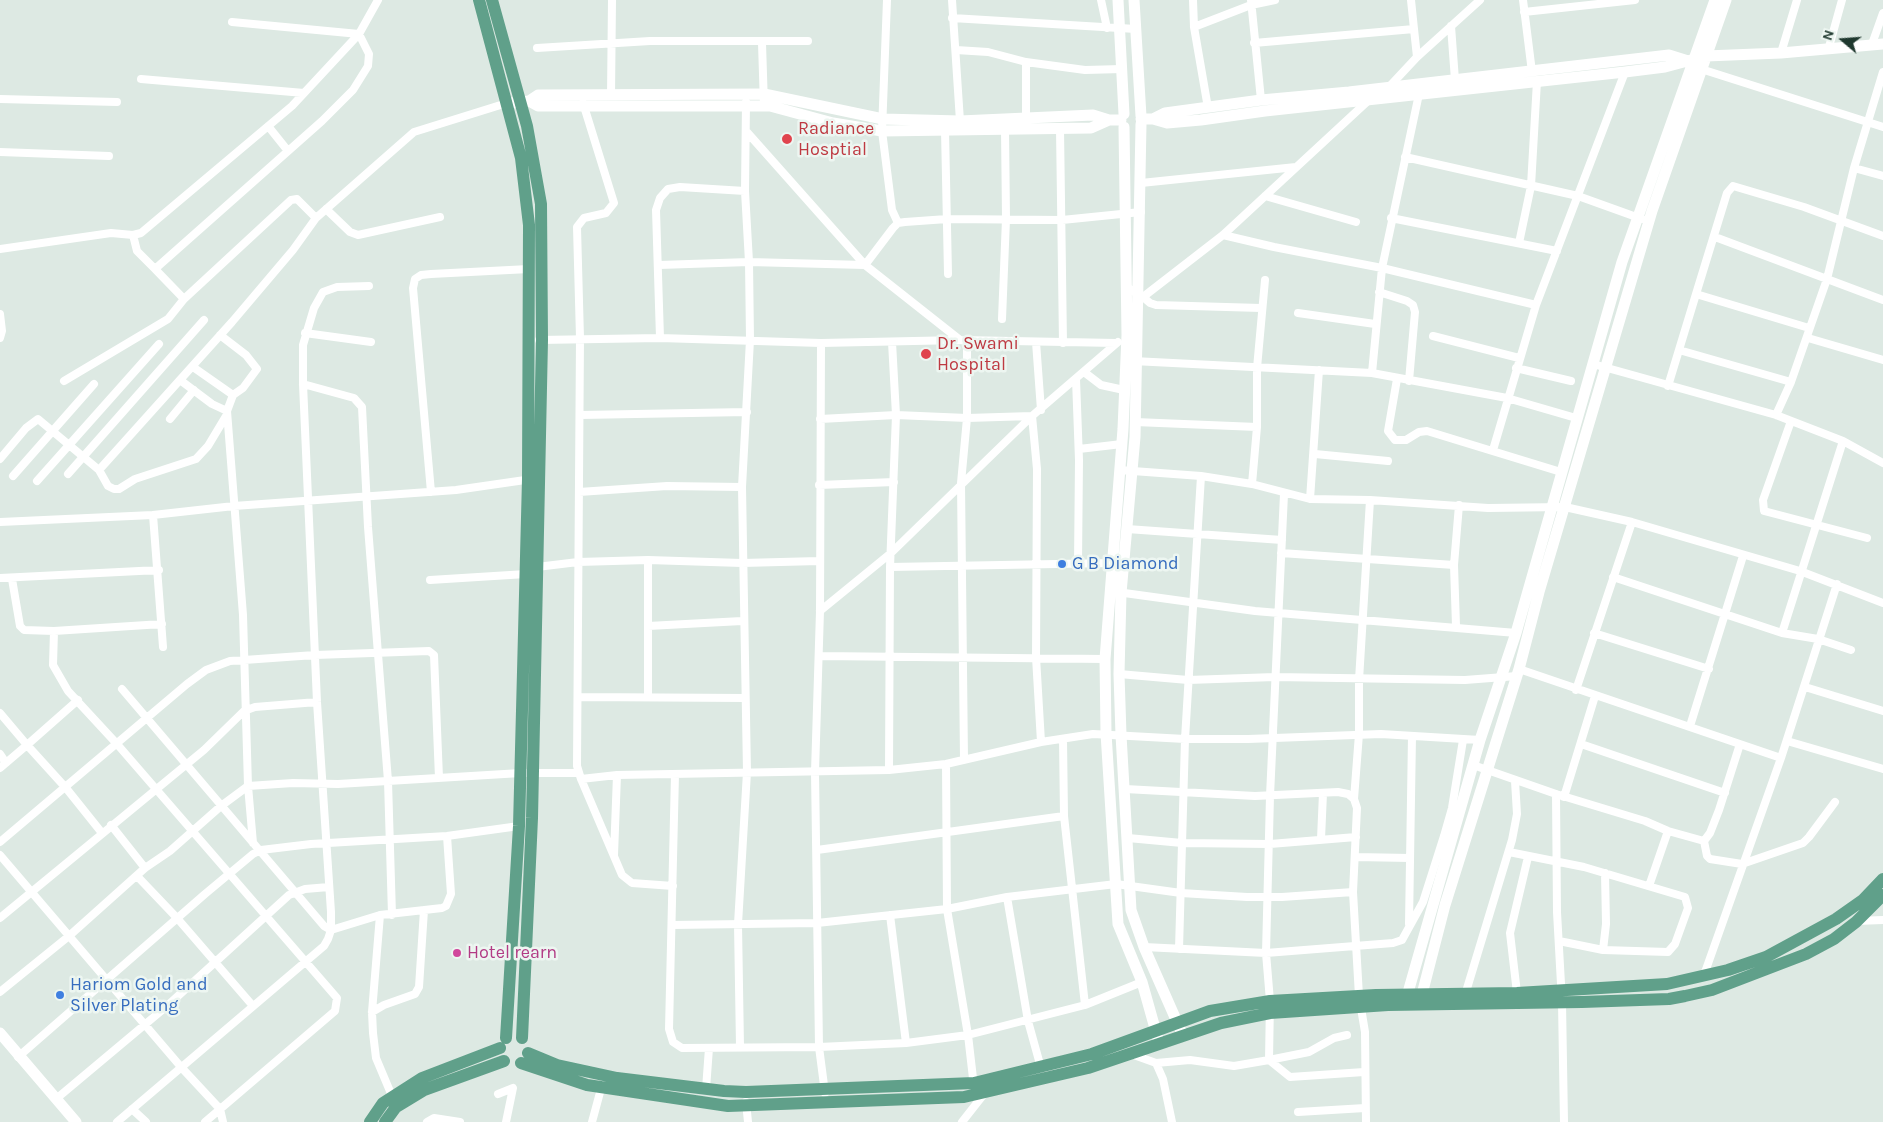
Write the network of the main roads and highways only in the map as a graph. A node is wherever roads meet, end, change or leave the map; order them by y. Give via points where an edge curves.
1 (483, 1) edge
2 (534, 478) junction
3 (527, 773) junction
4 (1883, 879) edge
5 (1883, 895) edge
6 (1797, 942) junction
7 (1802, 956) junction
8 (1562, 996) junction
9 (1420, 1000) junction
10 (1270, 1007) junction
11 (522, 1038) junction
12 (503, 1043) junction
13 (1128, 1048) junction
14 (525, 1058) junction
15 (504, 1061) junction
16 (977, 1091) junction
17 (746, 1099) junction
18 (370, 1122) edge
19 (385, 1122) edge

1 - 2 main road via 521,158 529,225 528,341
1 - 2 main road via 525,101 540,204 542,340
2 - 3 main road via 537,567
2 - 3 main road via 526,574
3 - 11 main road
3 - 12 main road via 519,826
4 - 6 main road via 1863,900
5 - 7 main road via 1834,939
6 - 7 main road
6 - 8 main road via 1766,957 1704,975 1658,985
7 - 8 main road via 1712,990 1669,999
8 - 9 main road
8 - 9 main road via 1517,992
9 - 10 main road
10 - 13 main road via 1160,1043
10 - 13 main road via 1210,1011 1156,1031
11 - 12 main road via 516,1035
11 - 14 main road via 527,1042
12 - 15 main road
12 - 18 main road via 422,1078 392,1096 375,1111
13 - 16 main road via 1041,1068
13 - 16 main road via 1088,1068
14 - 15 main road via 512,1065
14 - 17 main road via 604,1075 706,1089
14 - 17 main road via 544,1072 601,1088 728,1106
15 - 19 main road via 424,1090 396,1107
16 - 17 main road

